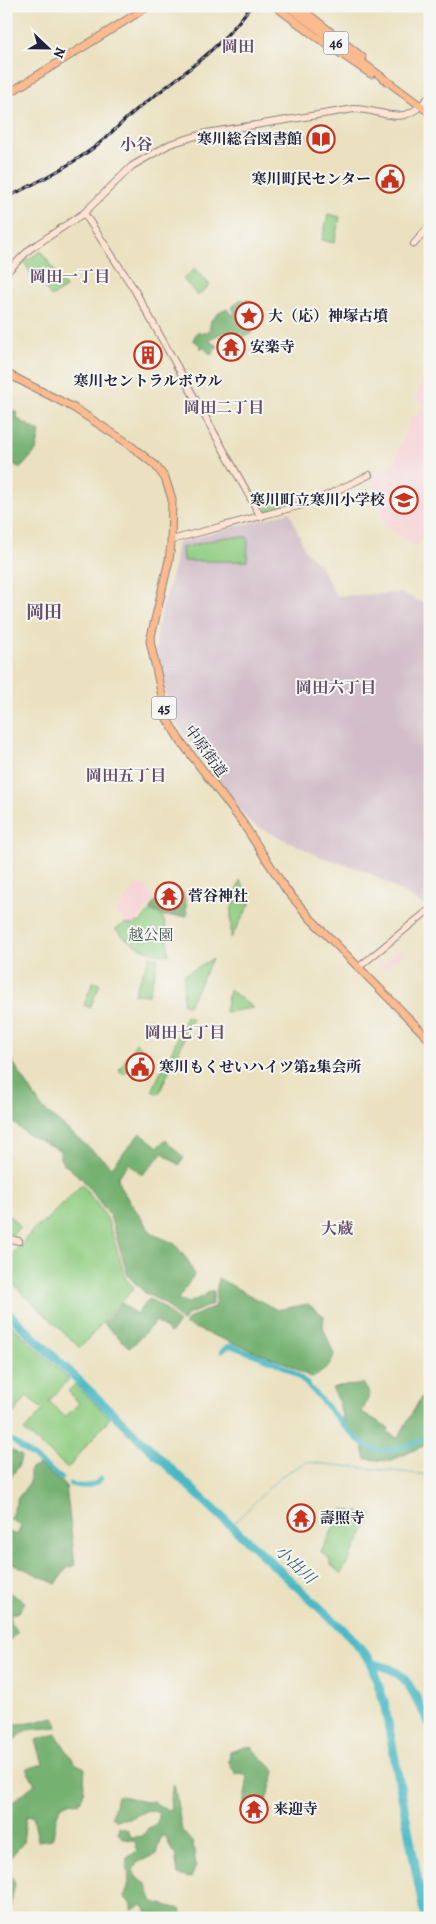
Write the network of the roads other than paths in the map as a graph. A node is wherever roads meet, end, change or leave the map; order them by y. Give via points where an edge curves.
1 (149, 6) edge
2 (275, 6) edge
3 (287, 6) edge
4 (298, 6) edge
5 (379, 75) junction
6 (393, 86) junction
7 (6, 95) edge
8 (430, 96) edge
9 (421, 107) junction
10 (430, 113) edge
11 (84, 213) junction
12 (430, 225) edge
13 (414, 244) dead end
14 (6, 273) edge
15 (6, 373) edge
16 (369, 475) dead end
17 (261, 517) junction
18 (171, 540) junction
19 (430, 908) edge
20 (359, 967) junction
21 (430, 1040) edge
22 (6, 1238) edge
23 (19, 1241) dead end

1 - 7 main road
2 - 6 main road via 356,65
3 - 5 main road, 46
4 - 5 main road via 362,56
5 - 6 main road, 46
6 - 9 main road, 46
8 - 9 street
9 - 10 main road, 46
9 - 11 street via 397,116 354,109 191,136 135,164
11 - 14 street via 30,249
11 - 17 street via 134,289
12 - 13 street
15 - 18 main road, 中原街道 / 45 via 74,408 155,465 165,478 172,499
16 - 17 street via 319,499
17 - 18 street
18 - 20 main road, 中原街道 / 45 via 170,560 150,641 167,719 179,740 242,822 286,891
19 - 20 street
20 - 21 main road, 中原街道 / 45
22 - 23 street

